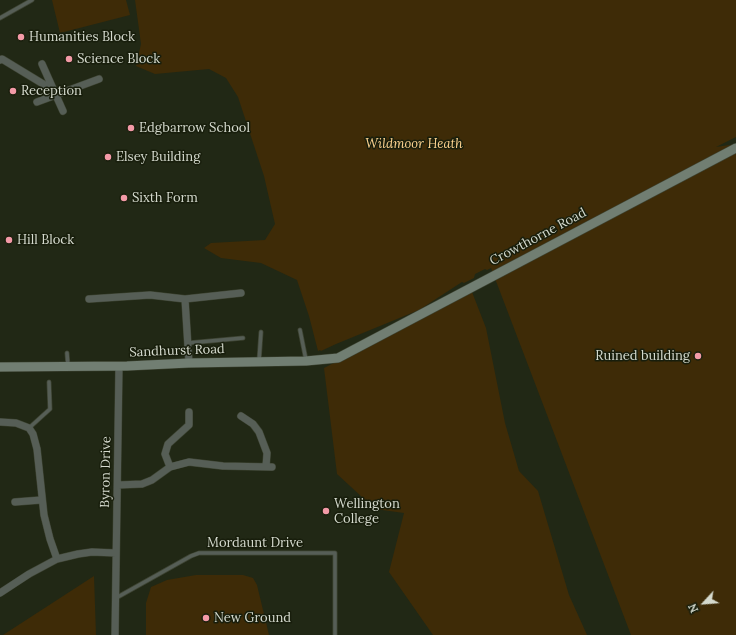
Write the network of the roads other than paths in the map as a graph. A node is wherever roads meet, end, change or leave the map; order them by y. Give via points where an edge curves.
1 (32, 0) edge
2 (0, 18) edge
3 (1, 59) edge
4 (42, 64) dead end
5 (99, 79) dead end
6 (55, 93) junction
7 (37, 102) dead end
8 (63, 111) dead end
9 (736, 148) edge
10 (241, 293) dead end
11 (89, 299) dead end
12 (185, 299) junction
13 (300, 330) dead end
14 (261, 332) dead end
15 (243, 338) dead end
16 (188, 343) junction
17 (353, 351) joint
18 (67, 353) dead end
19 (306, 361) junction
20 (259, 362) junction
21 (189, 363) junction
22 (119, 366) junction
23 (0, 367) edge
24 (68, 367) junction
25 (49, 382) dead end
26 (189, 412) dead end
27 (241, 416) dead end
28 (0, 422) edge
29 (29, 428) junction
30 (170, 467) junction
31 (118, 486) junction
32 (41, 500) junction
33 (15, 502) dead end
34 (116, 553) junction
35 (57, 560) junction
36 (0, 594) edge
37 (115, 599) junction
38 (115, 635) edge
39 (334, 635) edge

1 - 2 lane
3 - 6 street
4 - 6 street
5 - 6 street
6 - 7 street
6 - 8 street
9 - 17 street, Crowthorne Road via 482,277
10 - 12 street
11 - 12 street via 150,294
12 - 16 street
13 - 19 lane
14 - 20 lane
15 - 16 lane
16 - 21 street
17 - 19 street, Sandhurst Road via 331,360
18 - 24 lane
19 - 20 street, Sandhurst Road
20 - 21 street, Sandhurst Road
21 - 22 street, Sandhurst Road
22 - 24 street, Sandhurst Road
22 - 31 street, Byron Drive
23 - 24 street, Sandhurst Road
25 - 29 lane via 50,409
26 - 30 street via 189,425 168,444 165,454
27 - 30 street via 259,432 269,467 190,462
28 - 29 street via 16,422
29 - 32 street via 37,449
30 - 31 street via 142,484
31 - 34 street, Byron Drive
32 - 33 street
32 - 35 street
34 - 35 street via 92,552
34 - 37 street, Byron Drive
35 - 36 street via 29,574
37 - 38 street, Byron Drive
37 - 39 lane, Mordaunt Drive via 191,556 199,554 335,554

